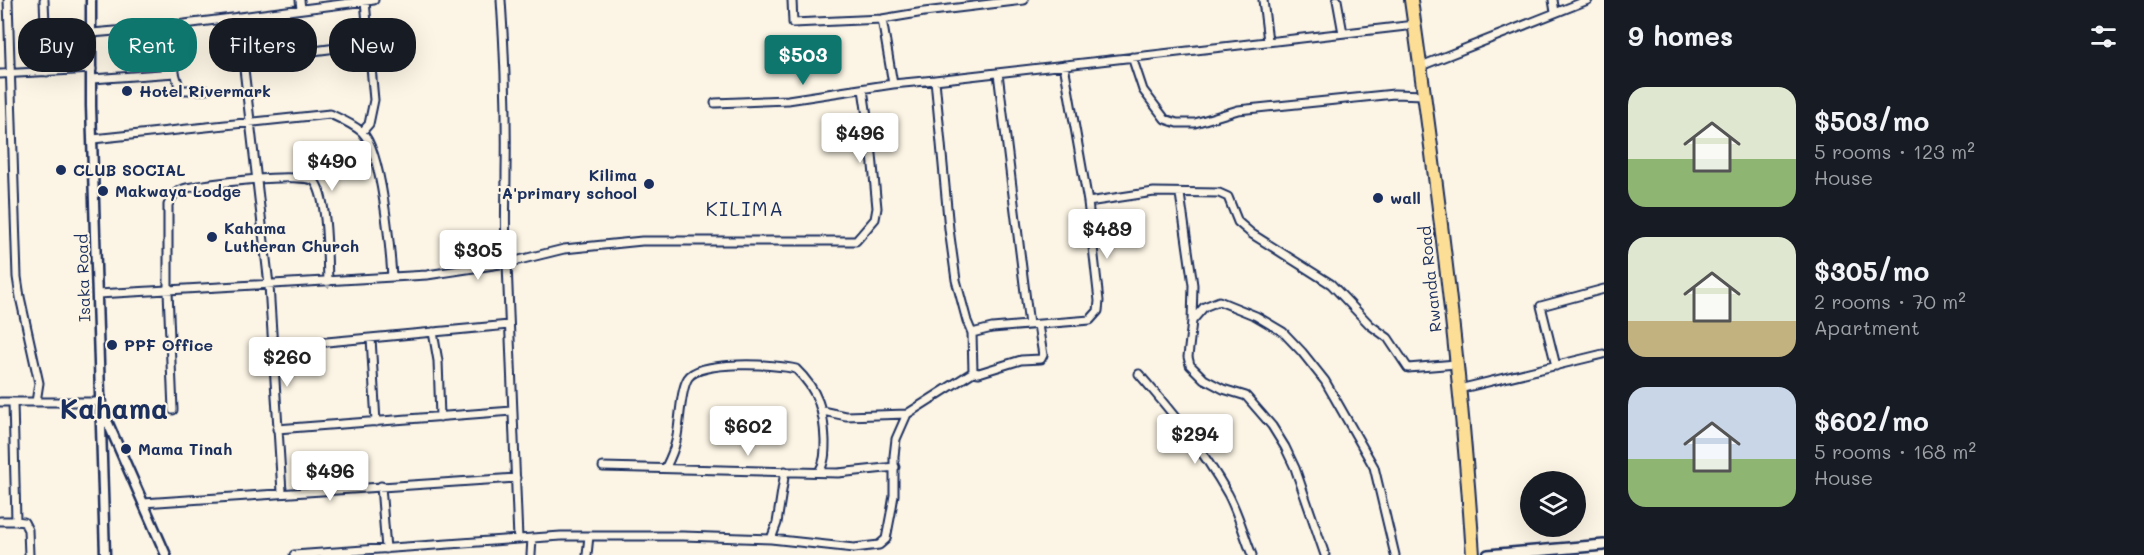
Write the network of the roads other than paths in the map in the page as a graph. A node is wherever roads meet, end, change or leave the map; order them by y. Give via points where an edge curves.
1 (8, 0) edge
2 (44, 0) edge
3 (91, 0) edge
4 (300, 0) edge
5 (374, 0) edge
6 (501, 0) edge
7 (792, 0) edge
8 (1024, 0) edge
9 (1263, 0) edge
10 (1337, 0) edge
11 (1411, 0) edge
12 (1553, 0) edge
13 (1588, 0) edge
14 (365, 1) edge
15 (301, 9) junction
16 (1555, 12) junction
17 (238, 17) joint
18 (45, 18) edge
19 (92, 18) edge
20 (366, 18) edge
21 (882, 19) junction
22 (197, 23) edge
23 (1415, 25) junction
24 (1343, 33) junction
25 (1268, 41) junction
26 (1132, 57) junction
27 (1065, 65) junction
28 (1421, 66) junction
29 (47, 72) joint
30 (244, 72) edge
31 (371, 72) edge
32 (9, 73) junction
33 (175, 73) joint
34 (998, 73) junction
35 (0, 74) edge
36 (92, 74) junction
37 (935, 80) junction
38 (893, 84) junction
39 (863, 89) junction
40 (206, 90) dead end
41 (1425, 94) junction
42 (715, 103) dead end
43 (249, 122) junction
44 (362, 132) junction
45 (93, 139) junction
46 (257, 179) junction
47 (1180, 194) junction
48 (1088, 202) junction
49 (507, 263) junction
50 (392, 276) junction
51 (328, 282) junction
52 (269, 285) junction
53 (1604, 289) edge
54 (168, 291) junction
55 (98, 294) junction
56 (1192, 321) junction
57 (509, 325) junction
58 (1029, 325) junction
59 (1038, 325) junction
60 (433, 332) junction
61 (972, 333) junction
62 (371, 338) junction
63 (273, 347) junction
64 (1603, 354) edge
65 (1456, 364) junction
66 (1556, 366) junction
67 (973, 372) junction
68 (1139, 374) dead end
69 (1459, 389) junction
70 (0, 402) edge
71 (14, 402) junction
72 (36, 402) junction
73 (102, 405) junction
74 (173, 410) dead end
75 (512, 411) junction
76 (823, 411) junction
77 (907, 414) junction
78 (440, 417) junction
79 (376, 422) junction
80 (277, 429) junction
81 (603, 467) dead end
82 (666, 467) junction
83 (895, 467) junction
84 (784, 471) junction
85 (819, 472) junction
86 (516, 478) junction
87 (381, 486) junction
88 (282, 492) junction
89 (143, 503) junction
90 (16, 520) junction
91 (0, 521) edge
92 (589, 536) junction
93 (532, 538) junction
94 (518, 539) junction
95 (771, 540) junction
96 (1604, 545) edge
97 (826, 546) junction
98 (386, 549) junction
99 (29, 555) edge
100 (105, 555) edge
101 (166, 555) edge
102 (294, 555) edge
103 (531, 555) edge
104 (587, 555) edge
105 (826, 555) edge
106 (1252, 555) edge
107 (1325, 555) edge
108 (1395, 555) edge
109 (1473, 555) edge
110 (1488, 555) edge

1 - 32 street
2 - 18 street
3 - 19 street, Isaka Road
4 - 15 street
5 - 14 street
6 - 49 street via 506,63
7 - 21 street via 793,23
8 - 21 street
9 - 25 street
10 - 24 street
11 - 23 highway, Rwanda Road
12 - 16 street
13 - 16 street
14 - 15 street
14 - 20 street
15 - 17 street
16 - 28 street
17 - 22 street
21 - 38 street
23 - 24 street
23 - 28 highway, Rwanda Road
24 - 25 street
25 - 26 street
26 - 27 street
26 - 41 street via 1143,90 1165,119 1177,123 1195,123 1238,110
27 - 34 street
27 - 48 street
28 - 41 highway, Rwanda Road
29 - 32 street
29 - 36 street
30 - 43 street
31 - 44 street via 374,99 369,124
32 - 35 street
32 - 72 street via 18,277 39,383
33 - 36 street
33 - 40 street via 180,90
34 - 37 street
34 - 58 street
36 - 45 street, Isaka Road
37 - 38 street
37 - 61 street via 956,280
38 - 39 street
39 - 42 street via 788,100
39 - 49 street via 877,208 875,219 856,241 642,241 564,249
41 - 65 highway, Rwanda Road
43 - 44 street via 330,114
43 - 45 street
43 - 46 street
44 - 50 street via 379,179
45 - 55 street, Isaka Road
46 - 51 street via 300,177 315,182 327,240
46 - 52 street
46 - 54 street via 181,189 173,196 168,205
47 - 48 street via 1154,192
47 - 56 street via 1193,285
47 - 65 street via 1219,193 1228,197 1238,222 1258,239 1331,284 1388,338 1408,368
48 - 59 street via 1098,311 1090,320
49 - 50 street
49 - 57 street
50 - 51 street
51 - 52 street
52 - 54 street
52 - 63 street
53 - 66 street via 1540,306
54 - 55 street
54 - 74 street
55 - 73 street, Isaka Road
56 - 107 street via 1190,365 1204,379 1246,396 1272,426 1294,468
56 - 108 street via 1208,304 1219,302 1265,322 1302,352 1325,381 1374,467
57 - 60 street
57 - 75 street
58 - 59 street
58 - 61 street
59 - 67 street via 1041,359
60 - 62 street
60 - 78 street
61 - 67 street
62 - 63 street
62 - 79 street
63 - 80 street
64 - 66 street
65 - 69 highway, Rwanda Road
66 - 69 street
67 - 77 street
68 - 106 street via 1174,414 1217,478 1236,512
69 - 109 highway, Rwanda Road
70 - 71 street
71 - 72 street
71 - 90 street
72 - 73 street
73 - 89 street
73 - 100 street, Isaka Road
75 - 78 street
75 - 86 street
76 - 77 street via 846,416
76 - 82 street via 815,392 796,369 741,364 695,370 684,385 676,444
76 - 85 street via 825,452
77 - 83 street via 896,439
78 - 79 street
79 - 80 street
80 - 88 street
81 - 82 street
82 - 84 street
83 - 85 street
83 - 97 street via 886,539 867,548
84 - 85 street
84 - 95 street
86 - 87 street
86 - 94 street
87 - 88 street
87 - 98 street
88 - 89 street
89 - 101 street
90 - 91 street
90 - 99 street via 24,522 28,530
92 - 93 street
92 - 95 street
92 - 104 street
93 - 94 street
93 - 103 street
94 - 98 street
95 - 97 street
96 - 110 main road
97 - 105 street
98 - 102 street

